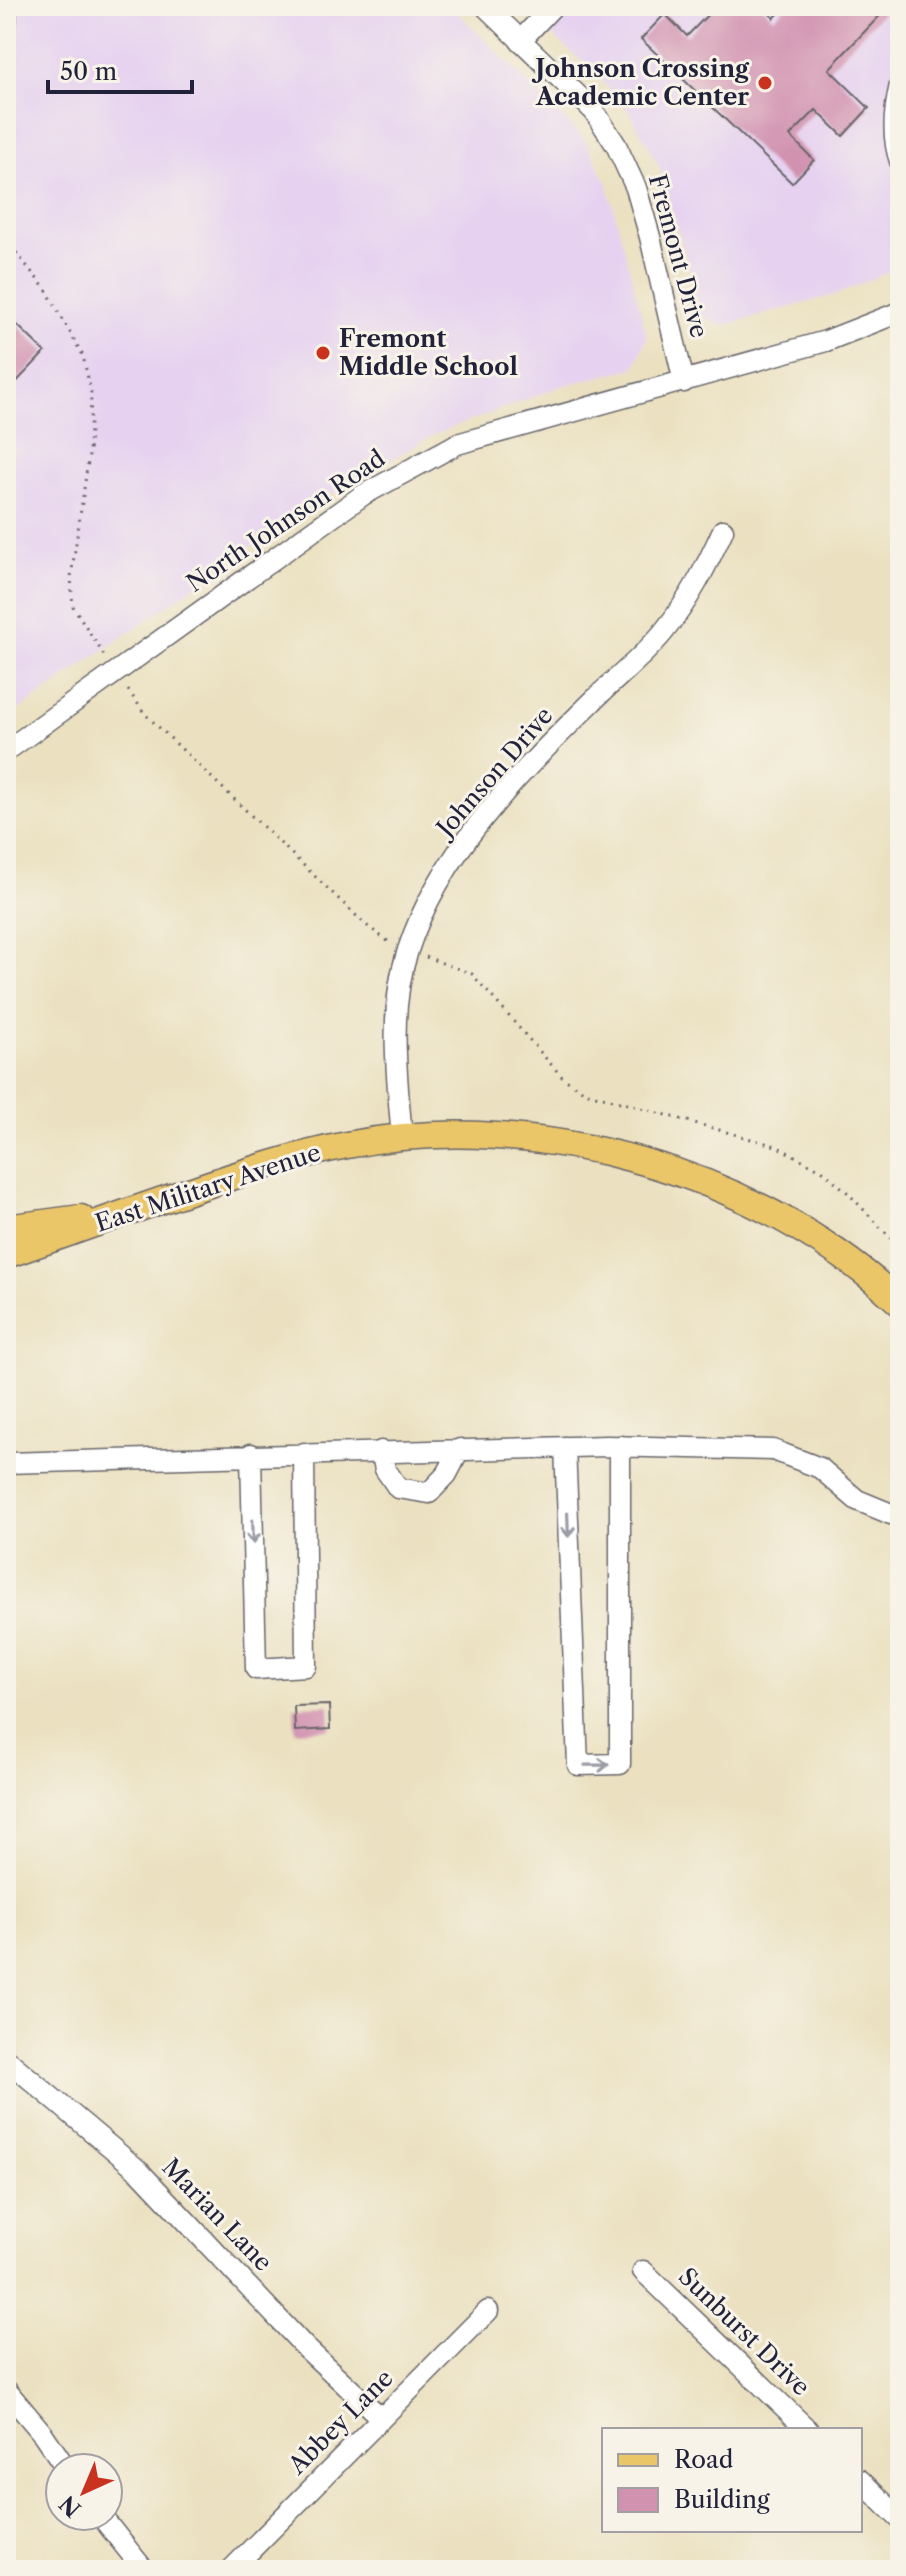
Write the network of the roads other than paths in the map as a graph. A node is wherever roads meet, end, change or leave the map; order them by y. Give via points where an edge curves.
1 (6, 6) edge
2 (485, 6) edge
3 (553, 6) edge
4 (6, 21) edge
5 (520, 41) junction
6 (900, 85) edge
7 (900, 161) edge
8 (900, 312) edge
9 (684, 382) junction
10 (723, 530) dead end
11 (6, 751) edge
12 (402, 1138) junction
13 (120, 1214) junction
14 (6, 1228) edge
15 (6, 1255) edge
16 (900, 1303) edge
17 (620, 1446) junction
18 (565, 1447) junction
19 (460, 1449) junction
20 (381, 1451) junction
21 (304, 1453) junction
22 (251, 1454) junction
23 (6, 1463) edge
24 (900, 1513) edge
25 (6, 2059) edge
26 (643, 2271) dead end
27 (488, 2311) dead end
28 (6, 2390) edge
29 (381, 2418) junction
30 (806, 2428) edge
31 (55, 2452) edge
32 (862, 2482) edge
33 (900, 2519) edge
34 (114, 2532) edge
35 (144, 2570) edge
36 (231, 2570) edge

1 - 4 street
2 - 5 street, Fremont Drive
3 - 5 street
5 - 9 street, Fremont Drive via 594,111 616,145 647,224
6 - 7 street via 894,121
8 - 9 street, North Johnson Road via 826,341
9 - 11 street, North Johnson Road via 457,444 363,495
10 - 12 street, Johnson Drive via 704,572 665,631 477,825 435,887 407,951 397,1003
12 - 13 main road, East Military Avenue via 287,1158
12 - 16 main road, East Military Avenue via 502,1137 612,1153 663,1167 808,1233
13 - 14 main road
13 - 15 main road, East Military Avenue
17 - 18 street
18 -> 17 street via 578,1765 620,1764
17 - 24 street via 773,1450 820,1468 857,1500
18 - 19 street
19 - 20 street
19 - 20 street via 429,1493 398,1488
20 - 21 street
21 - 22 street
22 -> 21 street via 256,1669 306,1666
22 - 23 street
25 - 29 street, Marian Lane via 138,2170 306,2348
26 - 30 street, Sunburst Drive
27 - 29 street, Abbey Lane
28 - 31 street
29 - 36 street, Abbey Lane
32 - 33 street
34 - 35 street

